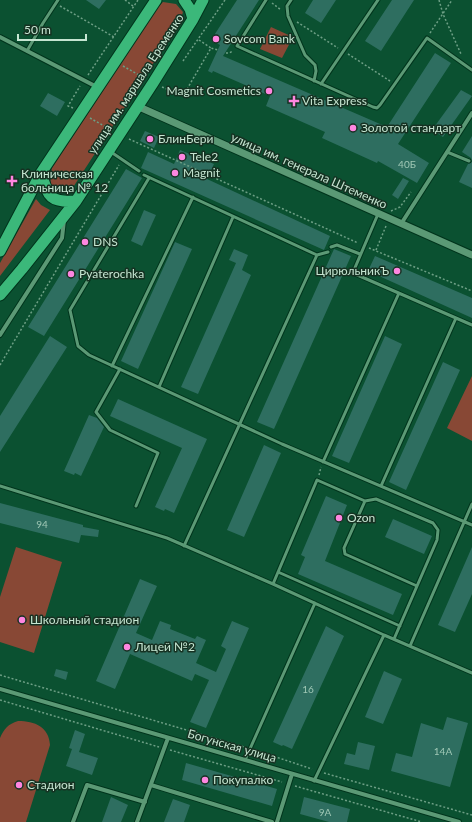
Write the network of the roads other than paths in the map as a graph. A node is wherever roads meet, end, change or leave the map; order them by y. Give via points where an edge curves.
1 (157, 0) edge
2 (184, 0) edge
3 (203, 0) edge
4 (268, 0) edge
5 (291, 0) edge
6 (378, 0) edge
7 (57, 2) edge
8 (193, 19) junction
9 (0, 37) edge
10 (27, 51) junction
11 (472, 70) edge
12 (314, 81) junction
13 (321, 84) junction
14 (97, 87) junction
15 (137, 106) junction
16 (472, 113) edge
17 (109, 151) junction
18 (447, 152) junction
19 (469, 161) dead end
20 (139, 171) dead end
21 (41, 173) junction
22 (144, 175) dead end
23 (150, 178) junction
24 (193, 197) junction
25 (76, 201) junction
26 (65, 214) junction
27 (378, 214) junction
28 (233, 217) junction
29 (401, 224) junction
30 (331, 247) dead end
31 (0, 251) edge
32 (328, 252) dead end
33 (360, 254) junction
34 (317, 255) junction
35 (472, 255) edge
36 (399, 293) junction
37 (0, 295) edge
38 (456, 318) junction
39 (472, 325) edge
40 (1, 330) edge
41 (0, 335) edge
42 (112, 366) junction
43 (120, 369) junction
44 (159, 387) junction
45 (240, 425) junction
46 (323, 462) junction
47 (0, 486) edge
48 (381, 486) junction
49 (365, 501) junction
50 (472, 504) edge
51 (136, 506) dead end
52 (464, 522) junction
53 (472, 525) edge
54 (184, 546) junction
55 (278, 572) junction
56 (273, 584) junction
57 (417, 586) junction
58 (314, 603) junction
59 (400, 626) junction
60 (384, 635) junction
61 (394, 639) junction
62 (410, 646) junction
63 (472, 673) edge
64 (0, 689) edge
65 (168, 738) junction
66 (245, 760) junction
67 (292, 774) junction
68 (314, 781) junction
69 (151, 785) junction
70 (145, 802) junction
71 (73, 822) edge
72 (137, 822) edge
73 (272, 822) edge
74 (277, 822) edge
75 (459, 822) edge

1 - 14 highway
2 - 8 highway
3 - 8 highway, улица им. маршала Еременко
4 - 12 lane via 237,46
5 - 12 lane via 287,6 288,16 305,55 314,65
6 - 13 lane
7 - 10 lane
8 - 15 highway, улица им. маршала Еременко
9 - 10 street
10 - 14 street
11 - 13 lane via 427,38 377,108
12 - 13 lane
14 - 21 highway
15 - 17 highway, улица им. маршала Еременко
15 - 27 street, улица им. генерала Штеменко
16 - 18 street
17 - 20 lane
17 - 25 highway, улица им. маршала Еременко
18 - 19 lane
18 - 29 street
21 - 25 highway via 53,199 63,202
21 - 31 highway
22 - 23 lane
23 - 24 lane
23 - 42 lane via 70,310 78,346 89,355
24 - 28 lane
24 - 42 lane
25 - 26 highway, улица им. маршала Еременко
26 - 37 highway, улица им. маршала Еременко
26 - 40 street via 62,238
27 - 29 street, улица им. генерала Штеменко
27 - 33 lane
28 - 34 lane
28 - 44 lane
29 - 35 street, улица им. генерала Штеменко
30 - 33 lane via 337,245
32 - 34 lane
33 - 36 lane via 355,274
34 - 45 lane
36 - 38 lane
36 - 46 lane
38 - 39 lane
38 - 48 lane
40 - 41 street
42 - 43 lane
43 - 44 lane
43 - 51 lane via 96,412 110,430 158,453
44 - 45 lane
45 - 46 lane
45 - 54 lane
46 - 48 lane
47 - 54 lane via 167,538
48 - 52 lane
49 - 55 lane via 317,480
49 - 57 lane via 344,548 345,554
49 - 57 lane via 376,499 433,523 438,530 437,540
50 - 52 lane
52 - 53 lane
52 - 62 lane
54 - 56 lane
55 - 56 lane
55 - 59 lane
56 - 58 lane
57 - 59 lane
58 - 60 lane
58 - 66 lane
59 - 61 lane
60 - 61 lane
60 - 68 lane
61 - 62 lane
62 - 63 lane
64 - 65 street, Богунская улица
65 - 66 street, Богунская улица
65 - 69 street
66 - 67 street, Богунская улица
67 - 68 street, Богунская улица
67 - 74 street
68 - 75 street, Богунская улица
69 - 70 street
69 - 73 street
70 - 71 street via 87,785
70 - 72 street

